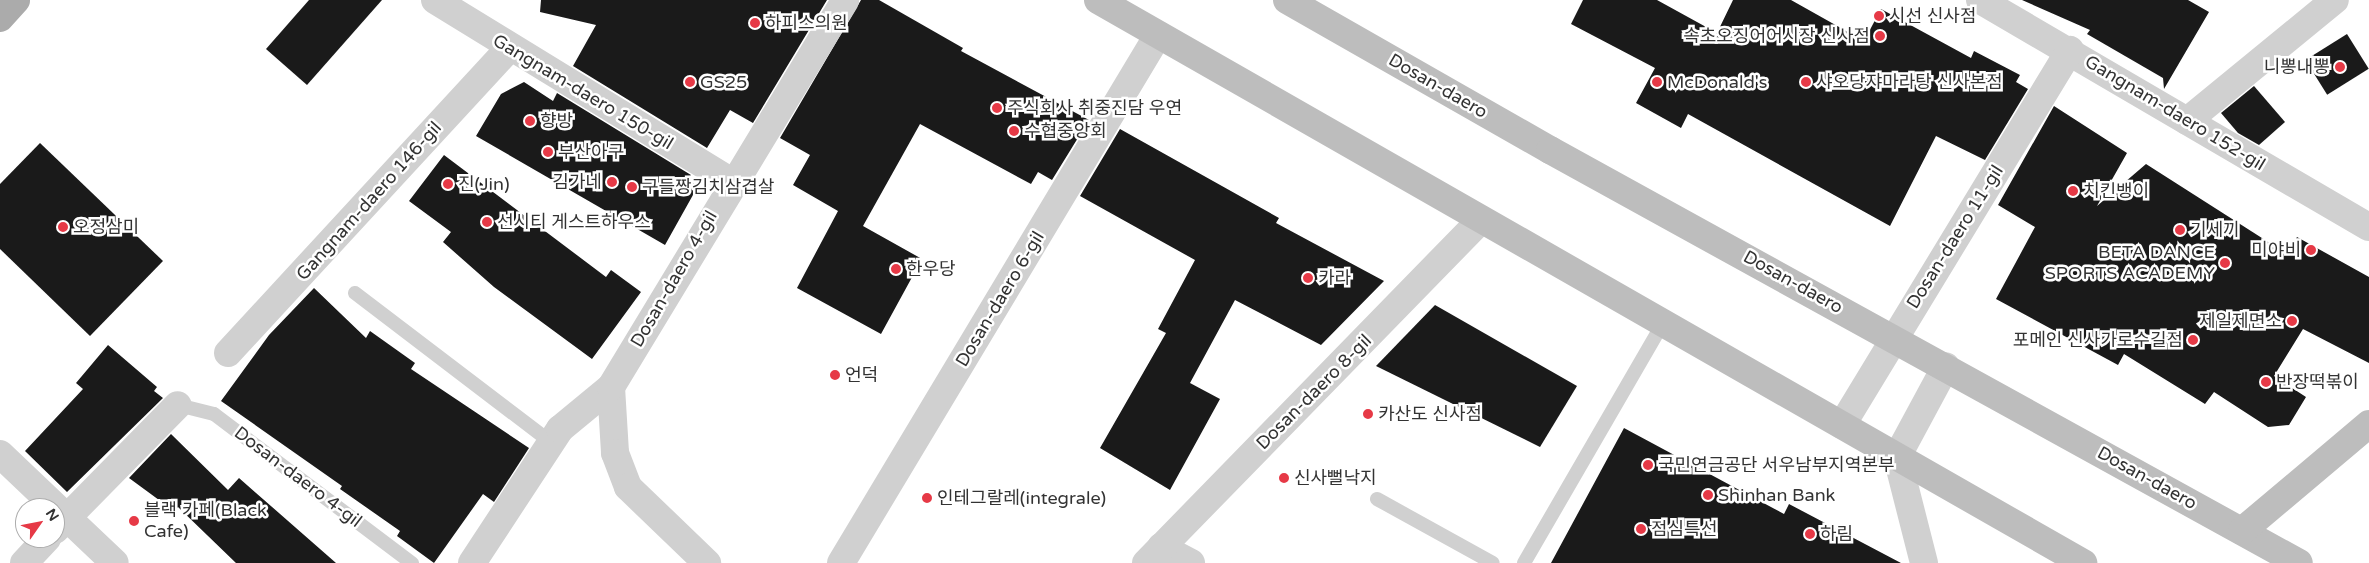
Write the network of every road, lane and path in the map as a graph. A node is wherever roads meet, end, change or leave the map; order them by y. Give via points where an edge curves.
1 (16, 0) edge
2 (435, 0) edge
3 (846, 0) edge
4 (1098, 0) edge
5 (1287, 0) edge
6 (1980, 0) edge
7 (2335, 0) edge
8 (0, 18) edge
9 (1158, 35) junction
10 (509, 48) junction
11 (2070, 50) junction
12 (2187, 121) junction
13 (732, 182) junction
14 (1481, 220) junction
15 (2369, 227) edge
16 (355, 293) dead end
17 (1663, 323) junction
18 (1893, 338) junction
19 (228, 353) dead end
20 (1946, 366) junction
21 (611, 387) junction
22 (178, 405) joint
23 (2369, 424) edge
24 (1842, 425) junction
25 (553, 444) junction
26 (0, 454) edge
27 (1897, 457) junction
28 (39, 498) edge
29 (1377, 499) dead end
30 (65, 519) edge
31 (65, 526) edge
32 (2242, 531) junction
33 (38, 548) edge
34 (1154, 555) edge
35 (24, 563) edge
36 (115, 563) edge
37 (412, 563) edge
38 (472, 563) edge
39 (707, 563) edge
40 (841, 563) edge
41 (1191, 563) edge
42 (1493, 563) edge
43 (1524, 563) edge
44 (1924, 563) edge
45 (2083, 563) edge
46 (2299, 563) edge

1 - 8 main road
2 - 10 street, Gangnam-daero 150-gil
3 - 13 street, Dosan-daero 4-gil
4 - 9 main road
5 - 18 main road, Dosan-daero
6 - 11 street, Gangnam-daero 152-gil
7 - 12 street
9 - 14 main road
9 - 40 street, Dosan-daero 6-gil
10 - 13 street, Gangnam-daero 150-gil
10 - 19 street, Gangnam-daero 146-gil
11 - 12 street, Gangnam-daero 152-gil
11 - 18 street, Dosan-daero 11-gil
12 - 15 street, Gangnam-daero 152-gil
13 - 21 street, Dosan-daero 4-gil
14 - 17 main road
14 - 34 street, Dosan-daero 8-gil
16 - 25 lane
17 - 24 main road
17 - 43 lane
18 - 20 main road, Dosan-daero
18 - 24 street, Dosan-daero 11-gil
20 - 27 street
20 - 32 main road, Dosan-daero
21 - 25 street, Dosan-daero 4-gil via 560,429
21 - 39 street via 615,453 628,487
22 - 30 street
22 - 37 lane, Dosan-daero 4-gil via 214,414
23 - 32 main road
24 - 27 main road
25 - 38 street, Dosan-daero 4-gil
26 - 28 street
27 - 44 street
27 - 45 main road
29 - 42 lane
31 - 36 street
32 - 46 main road, Dosan-daero
33 - 35 street
34 - 41 street

